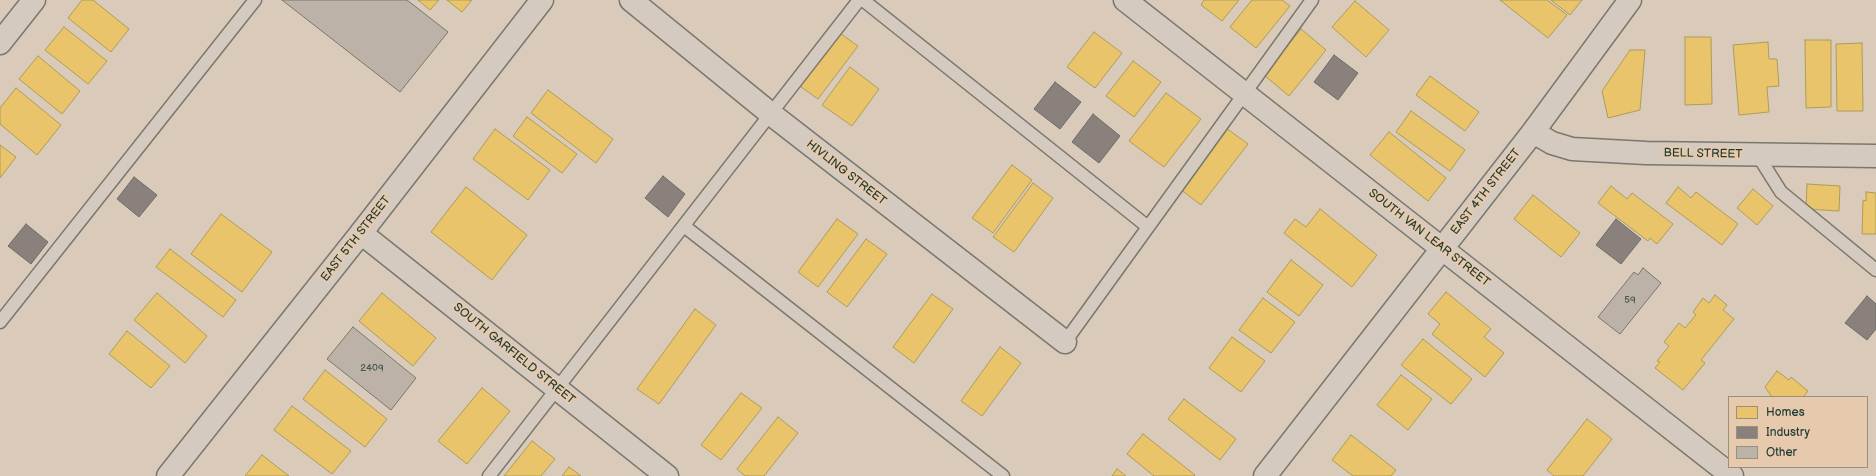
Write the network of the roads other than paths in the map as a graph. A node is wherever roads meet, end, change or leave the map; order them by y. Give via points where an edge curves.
1 (34, 0) edge
2 (255, 0) edge
3 (542, 0) edge
4 (631, 0) edge
5 (859, 0) edge
6 (863, 0) edge
7 (1125, 0) edge
8 (1312, 0) edge
9 (1630, 0) edge
10 (0, 43) edge
11 (1245, 94) junction
12 (771, 114) junction
13 (1533, 132) junction
14 (1757, 154) junction
15 (1876, 156) edge
16 (684, 226) junction
17 (1148, 227) junction
18 (361, 233) junction
19 (1442, 248) junction
20 (1876, 270) edge
21 (0, 322) edge
22 (1065, 342) joint
23 (557, 389) junction
24 (1727, 474) edge
25 (168, 476) edge
26 (489, 476) edge
27 (667, 476) edge
28 (1003, 476) edge
29 (1265, 476) edge

1 - 10 street
2 - 21 lane
3 - 18 street, EAST 5TH STREET
4 - 12 street, HIVLING STREET
5 - 12 lane
6 - 17 lane
7 - 11 street, SOUTH VAN LEAR STREET
8 - 11 lane
9 - 13 street, EAST 4TH STREET
11 - 17 lane
11 - 19 street, SOUTH VAN LEAR STREET
12 - 16 lane
12 - 22 street, HIVLING STREET
13 - 14 street, BELL STREET via 1552,143 1572,149
13 - 19 street, EAST 4TH STREET
14 - 15 street, BELL STREET
14 - 20 lane via 1782,192
16 - 23 lane
16 - 28 lane
17 - 22 lane
18 - 23 street, SOUTH GARFIELD STREET
18 - 25 street, EAST 5TH STREET
19 - 24 street, SOUTH VAN LEAR STREET
19 - 29 street, EAST 4TH STREET
23 - 26 lane
23 - 27 street, SOUTH GARFIELD STREET

